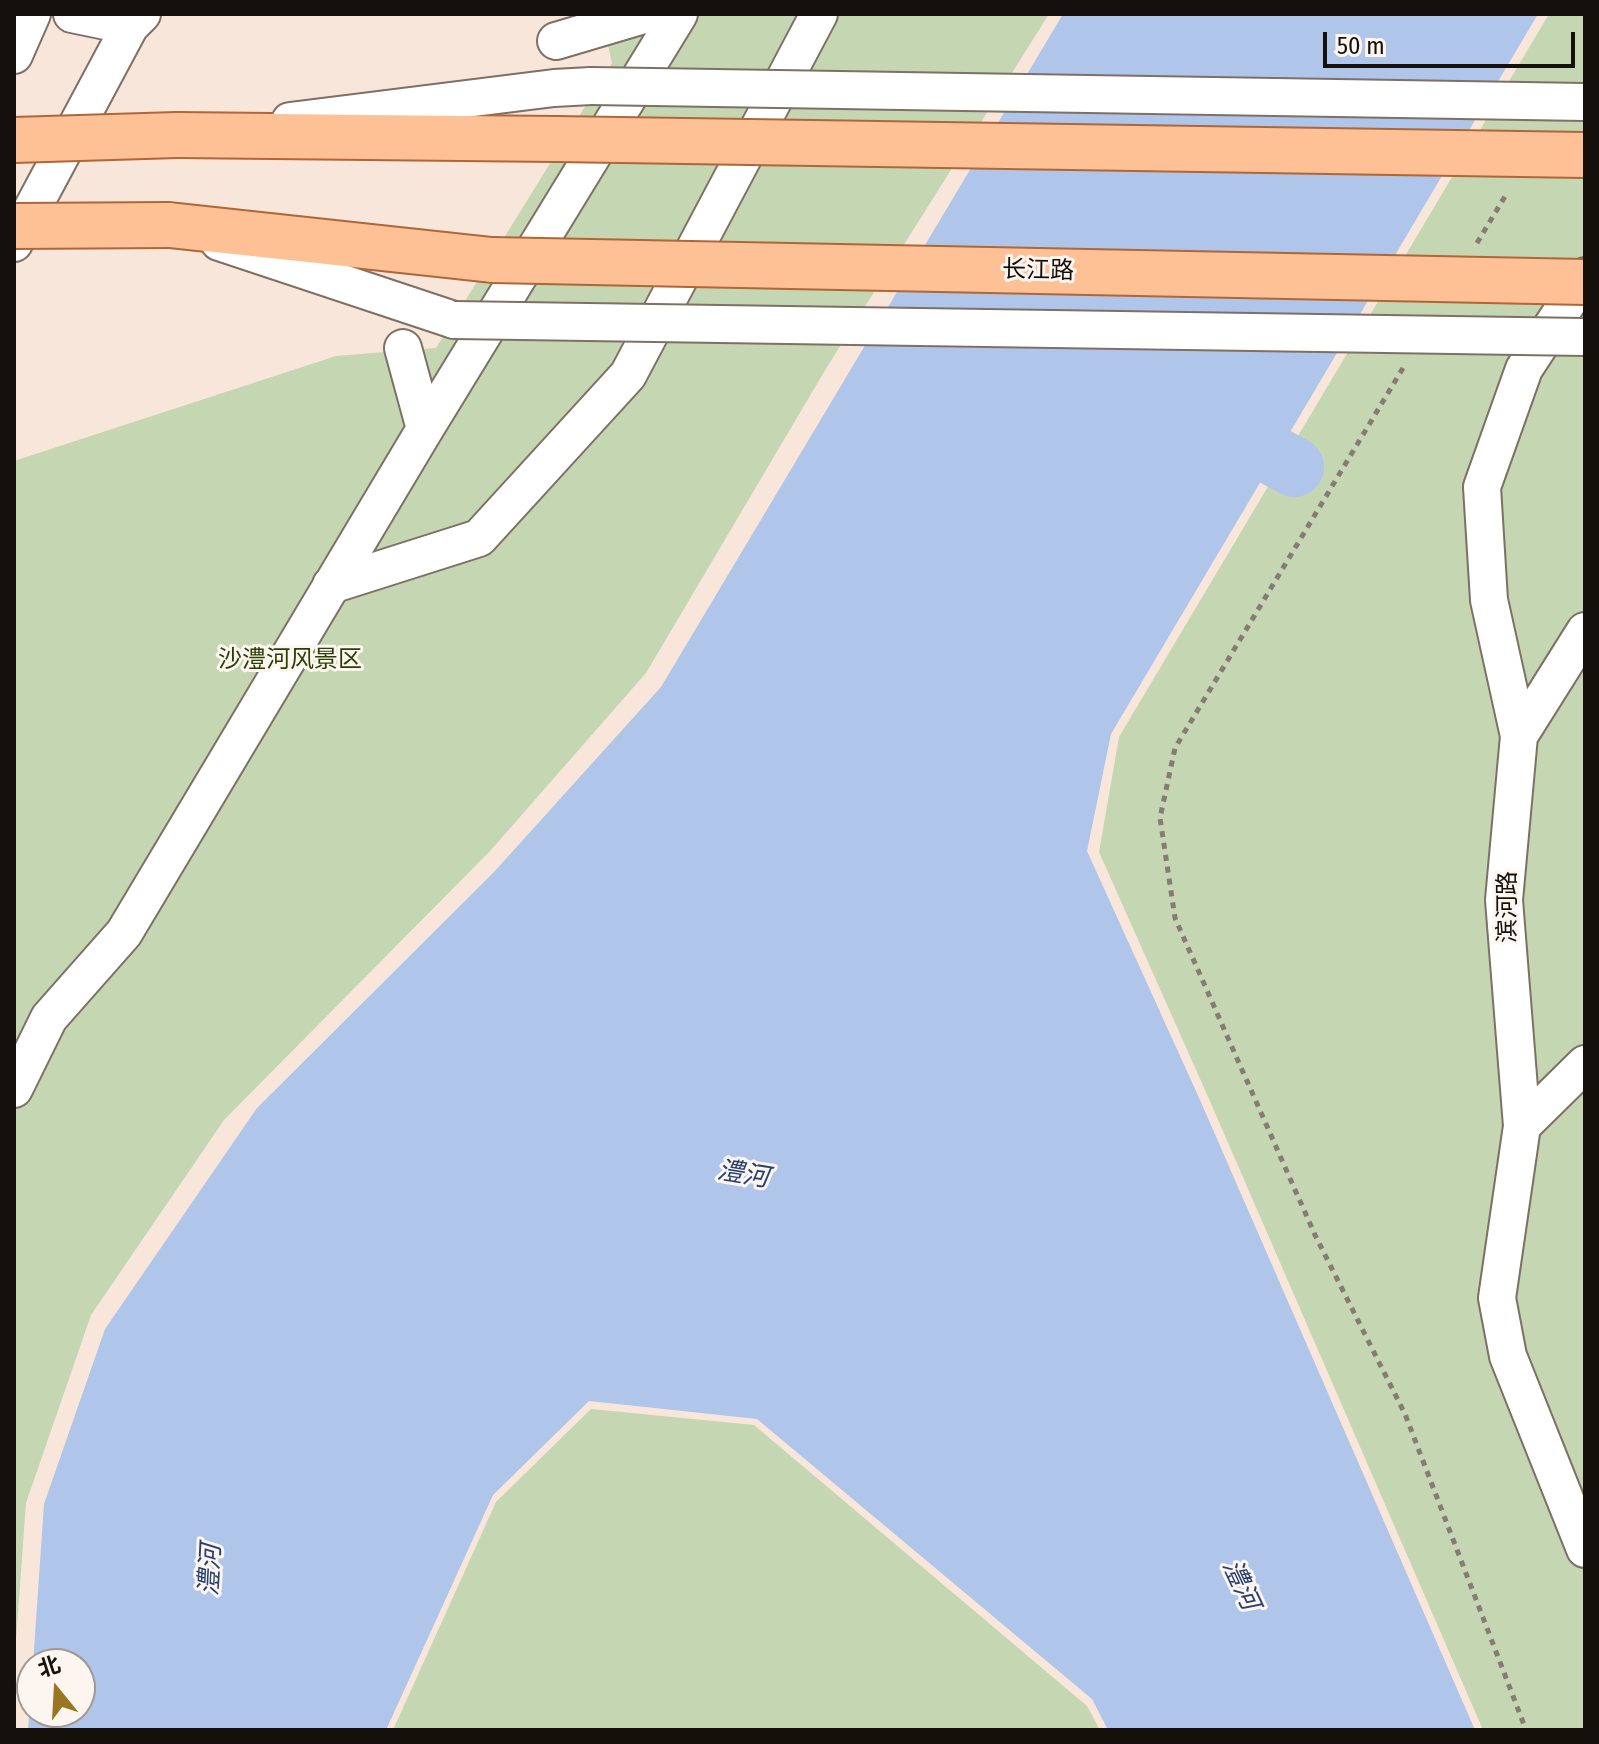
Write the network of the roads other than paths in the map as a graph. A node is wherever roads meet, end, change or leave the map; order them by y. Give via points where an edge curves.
1 (32, 14) edge
2 (72, 14) edge
3 (647, 14) edge
4 (679, 14) edge
5 (819, 14) edge
6 (136, 20) edge
7 (556, 41) dead end
8 (14, 55) edge
9 (1585, 102) edge
10 (177, 135) junction
11 (14, 140) edge
12 (1585, 155) edge
13 (169, 225) junction
14 (14, 226) edge
15 (14, 243) edge
16 (1585, 279) edge
17 (1585, 337) edge
18 (403, 348) dead end
19 (425, 429) junction
20 (331, 585) junction
21 (1585, 631) edge
22 (1519, 736) junction
23 (1585, 1064) edge
24 (14, 1089) edge
25 (1522, 1126) junction
26 (1585, 1549) edge

1 - 8 street
2 - 6 street
3 - 7 street
4 - 19 street
5 - 20 street via 628,375 479,538
6 - 15 street
9 - 10 street, bridge via 591,86
10 - 11 main road, bridge
10 - 12 main road, bridge
13 - 14 main road, 长江路, bridge
13 - 16 main road, 长江路, bridge via 492,260
13 - 17 street, bridge via 454,320
16 - 22 street, 滨河路 via 1524,369 1482,487 1489,600
18 - 19 street
19 - 20 street
20 - 24 street via 124,933 49,1018
21 - 22 street
22 - 25 street, 滨河路 via 1504,900
23 - 25 street
25 - 26 street, 滨河路 via 1497,1298 1508,1356

